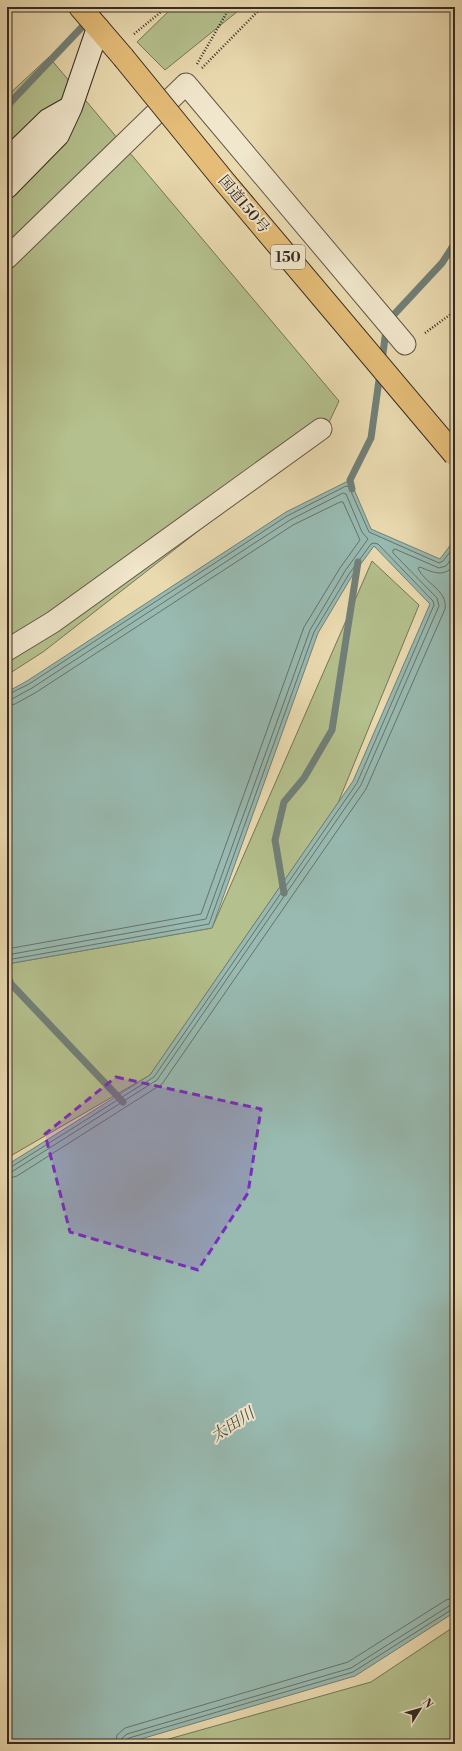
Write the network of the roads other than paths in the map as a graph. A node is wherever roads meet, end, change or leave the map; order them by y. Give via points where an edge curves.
1 (80, 7) edge
2 (98, 28) junction
3 (71, 107) junction
4 (7, 160) edge
5 (7, 187) edge
6 (7, 258) edge
7 (405, 344) road end
8 (321, 429) dead end
9 (455, 455) edge
10 (7, 650) edge

1 - 2 highway, 国道150号 / 150
2 - 3 main road
2 - 9 highway, 国道150号 / 150, bridge
3 - 4 main road via 48,120
3 - 5 main road via 58,135
6 - 7 street via 186,84
8 - 10 street via 65,613

